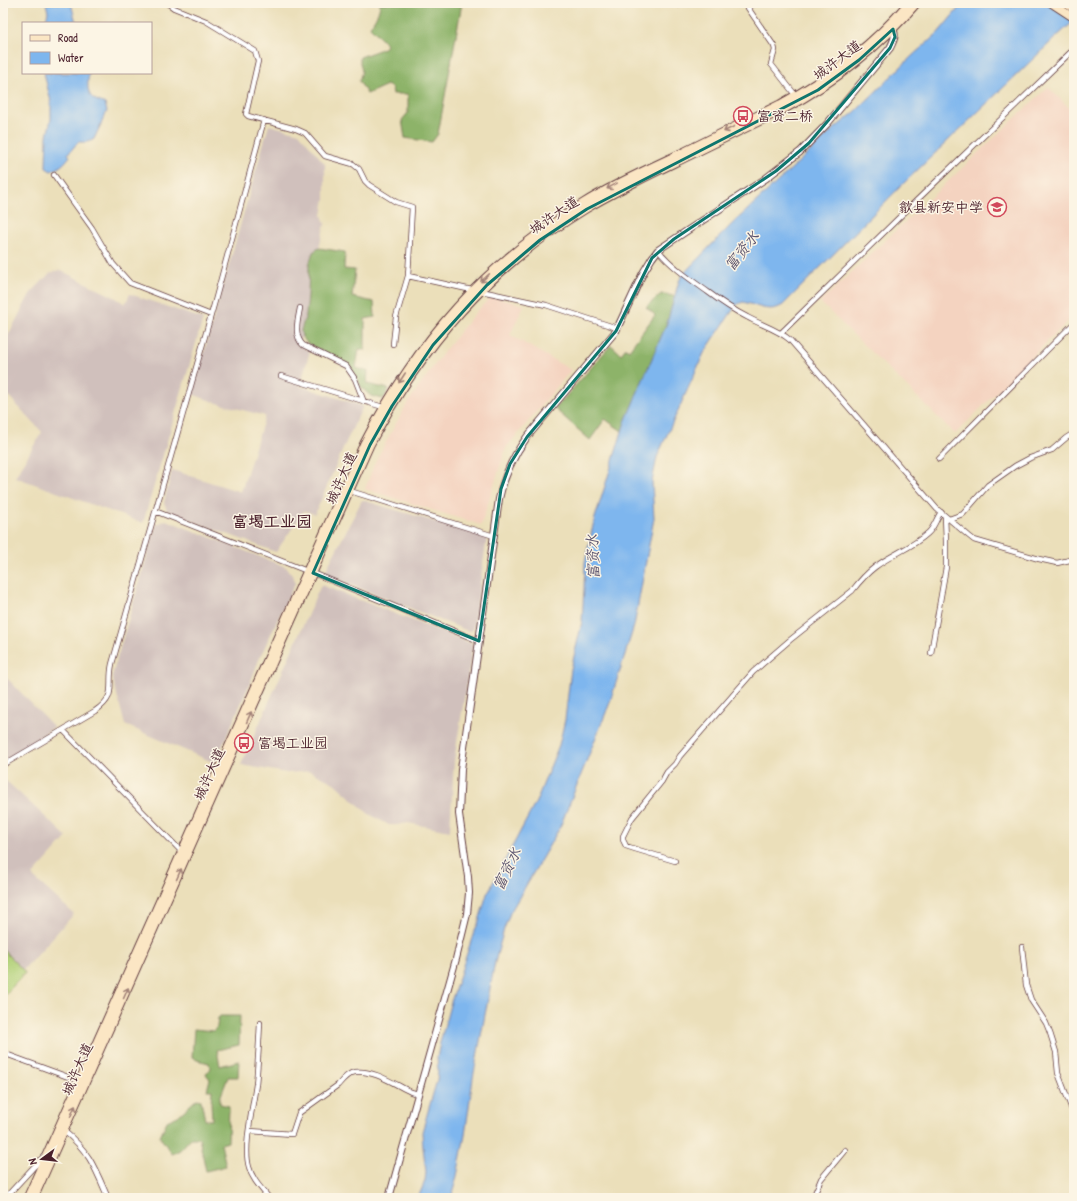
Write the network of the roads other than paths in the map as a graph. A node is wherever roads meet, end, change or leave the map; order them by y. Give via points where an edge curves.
1 (167, 3) edge
2 (755, 3) edge
3 (908, 3) edge
4 (917, 3) edge
5 (1051, 3) edge
6 (1065, 3) edge
7 (1074, 9) edge
8 (1074, 18) edge
9 (891, 27) junction
10 (1074, 49) edge
11 (796, 96) junction
12 (264, 120) junction
13 (54, 175) dead end
14 (658, 250) junction
15 (408, 276) junction
16 (472, 290) junction
17 (480, 291) junction
18 (300, 308) dead end
19 (211, 315) junction
20 (1074, 323) edge
21 (617, 328) junction
22 (781, 333) junction
23 (393, 344) dead end
24 (281, 376) dead end
25 (364, 402) junction
26 (383, 407) junction
27 (1074, 433) edge
28 (939, 459) dead end
29 (350, 491) junction
30 (155, 512) junction
31 (945, 516) junction
32 (494, 536) junction
33 (1074, 559) edge
34 (310, 572) junction
35 (479, 641) junction
36 (931, 653) dead end
37 (63, 730) junction
38 (3, 765) edge
39 (181, 851) junction
40 (674, 861) dead end
41 (1022, 947) dead end
42 (260, 1023) dead end
43 (3, 1053) edge
44 (79, 1081) junction
45 (418, 1094) junction
46 (1074, 1115) edge
47 (64, 1130) junction
48 (250, 1131) junction
49 (845, 1150) dead end
50 (46, 1154) junction
51 (5, 1198) edge
52 (27, 1198) edge
53 (34, 1198) edge
54 (108, 1198) edge
55 (269, 1198) edge
56 (389, 1198) edge
57 (813, 1198) edge

1 - 12 street via 206,21 255,51 258,60 246,114
2 - 11 street via 748,8 774,46 771,64
3 - 9 main road, 城许大道
4 - 9 main road, 城许大道
5 - 8 main road
6 - 7 main road
9 - 11 main road, 城许大道
9 - 14 street via 895,37 890,48 805,147 765,179
9 - 17 main road, 城许大道 via 873,48 832,81 783,110 632,183 572,218 523,253
10 - 22 street
11 -> 16 main road, 城许大道 via 622,181 583,203 519,248
12 - 15 street via 303,132 325,156 354,164 369,185 396,202 412,207
12 - 19 street
13 - 19 street via 88,221 113,264 130,283
14 - 21 street via 643,273
14 - 22 street via 682,273 735,311
15 - 16 street
15 - 23 street via 396,317
16 -> 26 main road, 城许大道 via 428,341
17 - 21 street via 546,305
17 - 29 main road, 城许大道 via 445,330 411,375 370,445
18 - 25 street via 296,335 299,341 346,366 355,379
19 - 30 street
20 - 28 street
21 - 32 street via 527,437 515,456 501,489
22 - 31 street via 799,349
24 - 25 street
25 - 26 street
26 - 34 main road, 城许大道 via 364,442
27 - 31 street via 1052,450 1015,466 988,485 964,512
29 - 32 street
29 - 34 main road, 城许大道
30 - 34 street
30 - 37 street via 112,664 109,697 95,712
31 - 33 street via 974,540 1056,563
31 - 36 street via 946,567
31 - 40 street via 937,517 928,534 912,546 875,567 852,591 757,668 667,772 632,818 623,840 626,846 635,850
32 - 35 street
34 - 35 street
34 - 39 main road, 城许大道
47 -> 34 main road, 城许大道
35 - 45 street via 460,787 460,824 468,877 467,914
37 - 38 street
37 - 39 street
39 - 44 main road, 城许大道
41 - 46 street via 1026,985 1031,1000 1050,1033 1056,1052 1058,1073
42 - 48 street
43 - 44 street
44 - 50 main road, 城许大道
45 - 48 street via 372,1073 354,1072 299,1113 292,1134
45 - 56 street
47 - 53 main road, 城许大道
47 - 54 street via 89,1156
48 - 55 street via 247,1152 249,1167 256,1182
49 - 57 street via 821,1179
50 - 51 street
50 - 52 main road, 城许大道

